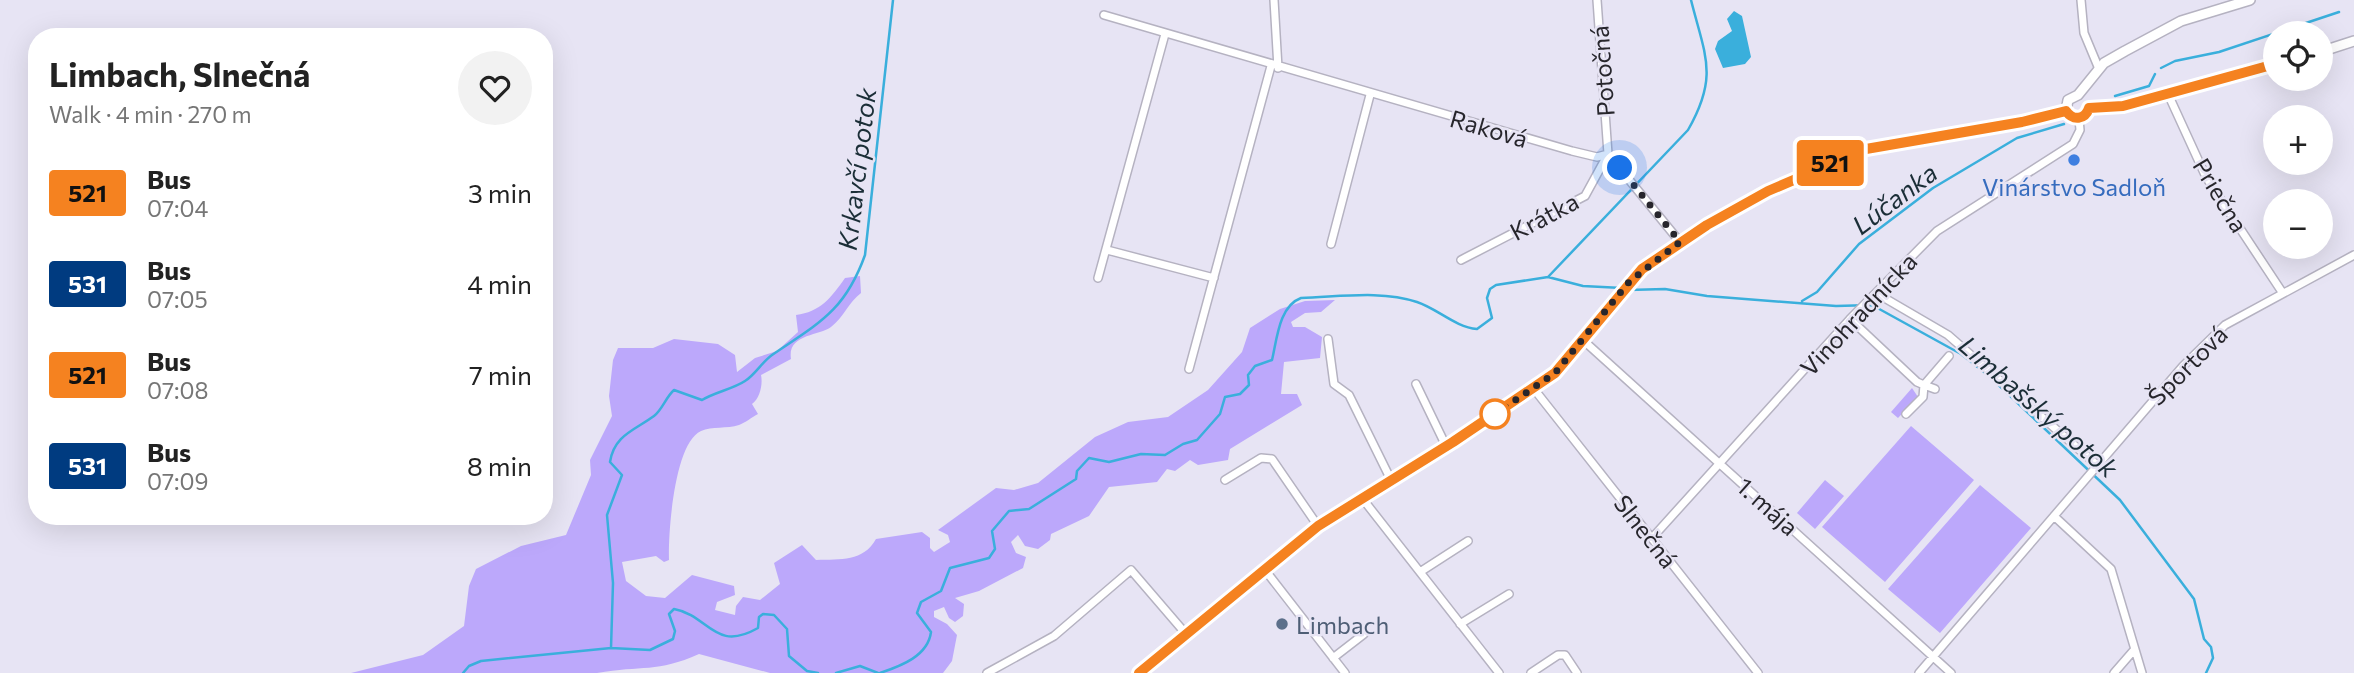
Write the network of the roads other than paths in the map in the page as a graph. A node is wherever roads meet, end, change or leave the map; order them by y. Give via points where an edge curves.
1 (1274, 0) edge
2 (1597, 0) edge
3 (2081, 0) edge
4 (2250, 0) edge
5 (1104, 16) dead end
6 (1165, 34) junction
7 (2354, 41) edge
8 (2333, 48) edge
9 (1275, 67) junction
10 (2263, 67) edge
11 (2099, 69) junction
12 (2168, 94) junction
13 (1370, 95) junction
14 (2078, 95) junction
15 (2089, 108) junction
16 (2066, 111) junction
17 (2079, 118) junction
18 (1608, 154) junction
19 (1680, 242) junction
20 (1331, 244) dead end
21 (1107, 250) junction
22 (2354, 256) edge
23 (1461, 260) dead end
24 (1098, 278) dead end
25 (1214, 278) junction
26 (2282, 292) junction
27 (1876, 293) junction
28 (1850, 319) junction
29 (1328, 339) dead end
30 (1584, 341) junction
31 (1949, 356) dead end
32 (1189, 369) dead end
33 (1416, 384) dead end
34 (1924, 385) junction
35 (1534, 389) junction
36 (1935, 389) dead end
37 (1906, 414) dead end
38 (1450, 444) junction
39 (1721, 464) junction
40 (2096, 466) junction
41 (1226, 480) dead end
42 (1391, 480) junction
43 (1362, 498) junction
44 (2054, 516) junction
45 (1318, 526) junction
46 (1652, 538) junction
47 (1468, 541) dead end
48 (1265, 570) junction
49 (1420, 572) junction
50 (1509, 594) dead end
51 (1460, 624) junction
52 (1186, 634) junction
53 (1364, 634) dead end
54 (2134, 650) junction
55 (1934, 657) junction
56 (1333, 658) junction
57 (987, 673) edge
58 (1139, 673) edge
59 (1345, 673) edge
60 (1499, 673) edge
61 (1531, 673) edge
62 (1577, 673) edge
63 (1758, 673) edge
64 (1920, 673) edge
65 (1951, 673) edge
66 (2113, 673) edge
67 (2142, 673) edge

1 - 9 street
2 - 18 street, Potočná
3 - 11 street via 2084,33
4 - 11 street via 2181,21
5 - 6 street, Raková
6 - 9 street, Raková
6 - 21 street
7 - 8 street
9 - 13 street, Raková
9 - 25 street
10 - 12 street
11 - 14 street
12 - 15 street via 2123,106
12 - 26 street, Priečna via 2206,177
13 - 18 street, Raková via 1572,151 1597,157
13 - 20 street
14 - 15 street
14 - 16 street via 2068,100
15 - 17 street
16 - 17 street
16 - 19 street via 1866,149 1768,191
17 - 27 street, Vinohradnícka via 2080,130 2073,144 1937,231
18 - 19 street
18 - 23 street, Krátka via 1585,196
19 - 30 street via 1629,282
21 - 24 street
21 - 25 street
22 - 26 street, Športová
25 - 32 street
26 - 40 street, Športová via 2225,325 2154,397
27 - 28 street, Vinohradnícka
27 - 40 street via 1948,335
28 - 34 street via 1912,379
28 - 39 street, Vinohradnícka
29 - 42 street via 1334,384 1349,395
30 - 35 street
30 - 39 street, 1. mája
31 - 34 street
33 - 38 street
34 - 36 street
34 - 37 street via 1923,397
35 - 38 street
35 - 46 street, Slnečná
38 - 42 street
39 - 46 street, Vinohradnícka
39 - 55 street, 1. mája
40 - 44 street, Športová
41 - 45 street via 1261,458 1272,459
42 - 43 street
43 - 45 street
43 - 49 street
44 - 54 street via 2110,569
44 - 55 street, Športová
45 - 48 street
46 - 63 street, Slnečná
47 - 49 street
48 - 52 street
48 - 56 street
49 - 51 street
50 - 51 street
51 - 60 street
52 - 57 street via 1131,570 1054,636
52 - 58 street
53 - 56 street
54 - 66 street
54 - 67 street
55 - 64 street, Športová
55 - 65 street, 1. mája
56 - 59 street
61 - 62 street via 1558,655 1565,655

